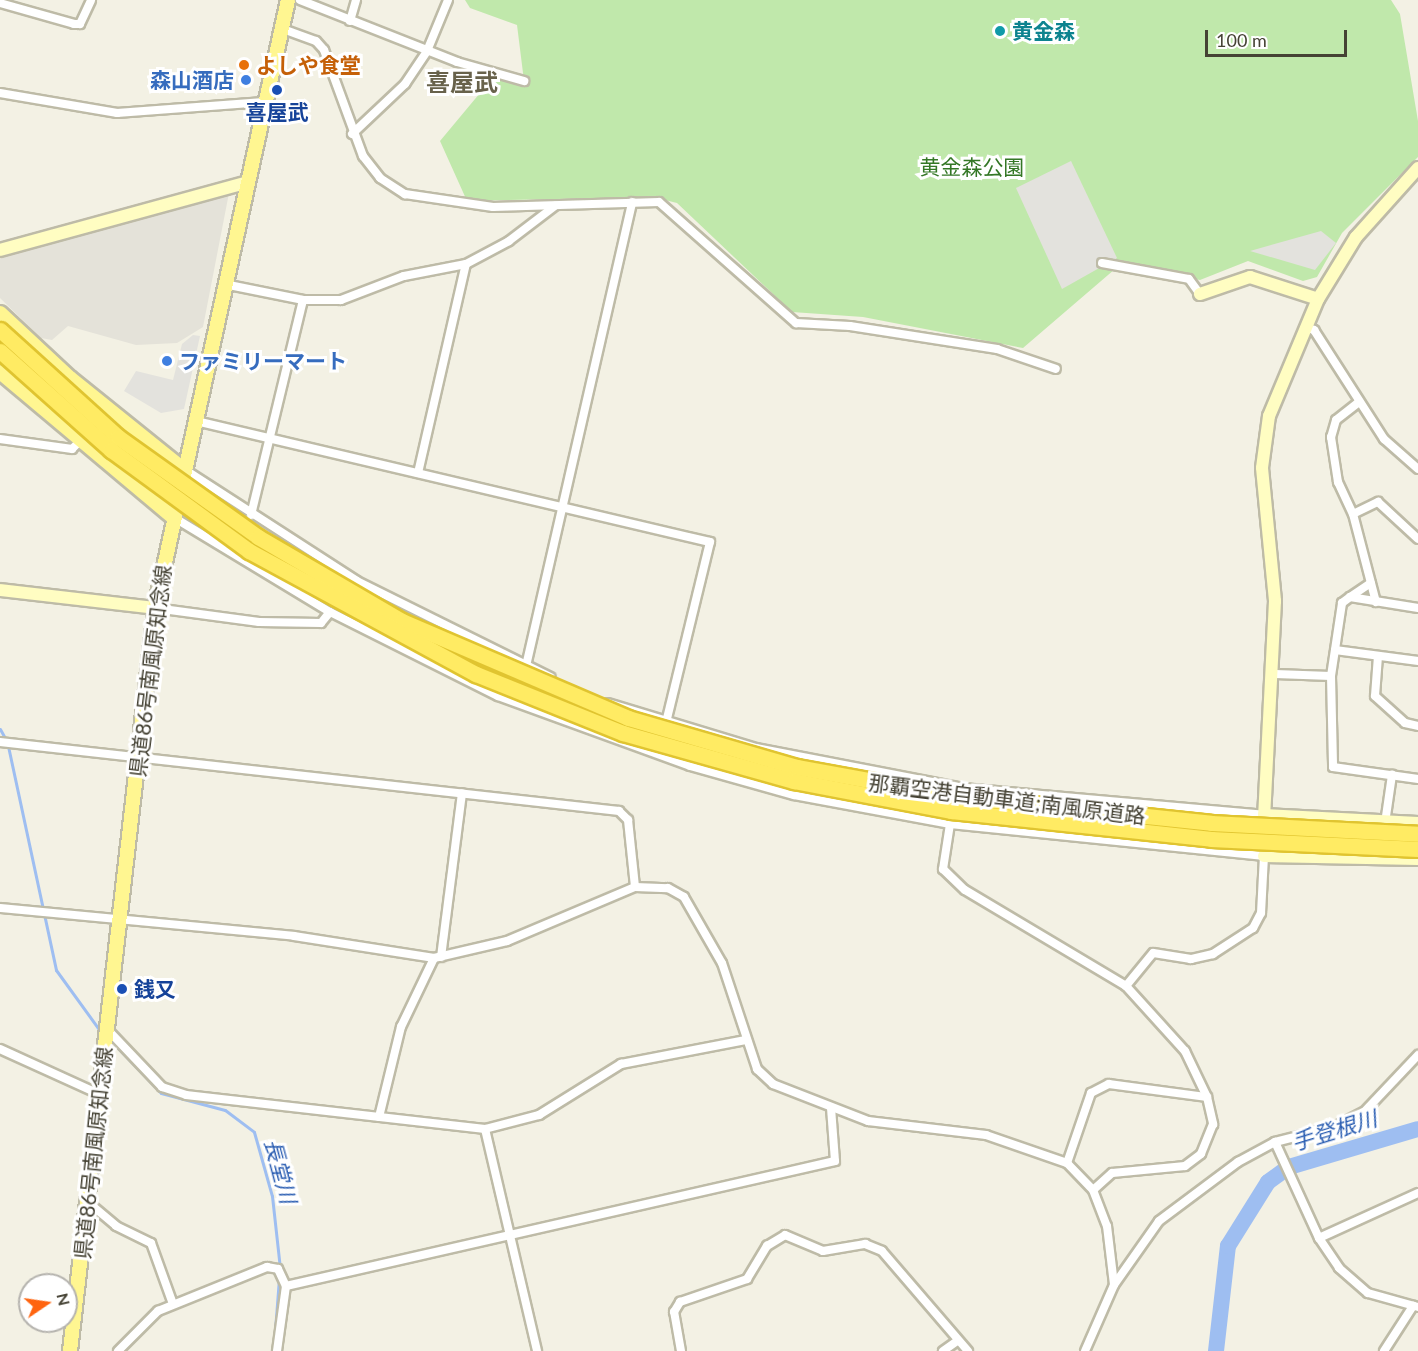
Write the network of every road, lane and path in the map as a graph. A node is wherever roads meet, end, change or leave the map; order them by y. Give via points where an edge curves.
1 (91, 0) edge
2 (288, 0) edge
3 (300, 0) edge
4 (356, 0) edge
5 (448, 0) edge
6 (0, 3) edge
7 (350, 21) junction
8 (280, 28) junction
9 (427, 51) junction
10 (524, 81) dead end
11 (0, 93) edge
12 (264, 102) junction
13 (352, 134) junction
14 (1418, 168) edge
15 (245, 183) junction
16 (632, 202) junction
17 (555, 206) junction
18 (0, 250) edge
19 (1102, 263) dead end
20 (466, 264) junction
21 (224, 284) junction
22 (1200, 294) joint
23 (1318, 298) junction
24 (303, 300) junction
25 (0, 313) edge
26 (1306, 327) junction
27 (0, 330) edge
28 (0, 351) edge
29 (1056, 369) dead end
30 (0, 372) edge
31 (1359, 402) junction
32 (196, 421) junction
33 (272, 438) junction
34 (0, 439) edge
35 (80, 441) junction
36 (183, 469) junction
37 (1418, 469) edge
38 (418, 473) junction
39 (564, 507) junction
40 (1353, 514) junction
41 (251, 515) junction
42 (172, 517) junction
43 (1418, 539) edge
44 (1371, 583) junction
45 (0, 590) edge
46 (1350, 597) junction
47 (1376, 602) junction
48 (155, 608) junction
49 (1418, 608) edge
50 (330, 612) junction
51 (1335, 650) junction
52 (1378, 656) junction
53 (1418, 661) edge
54 (526, 666) junction
55 (1275, 674) junction
56 (1331, 676) junction
57 (667, 719) junction
58 (1418, 726) edge
59 (0, 742) edge
60 (138, 758) junction
61 (1392, 775) junction
62 (1418, 779) edge
63 (462, 793) junction
64 (1264, 815) junction
65 (1385, 823) junction
66 (1418, 823) edge
67 (950, 824) junction
68 (1418, 834) edge
69 (1418, 849) edge
70 (1264, 856) junction
71 (1418, 859) edge
72 (635, 887) junction
73 (0, 908) edge
74 (119, 923) junction
75 (438, 958) junction
76 (1126, 986) junction
77 (107, 1029) junction
78 (746, 1040) junction
79 (0, 1049) edge
80 (1418, 1055) edge
81 (99, 1094) junction
82 (1207, 1097) junction
83 (831, 1108) junction
84 (379, 1117) junction
85 (485, 1129) junction
86 (1275, 1142) junction
87 (1067, 1163) junction
88 (1093, 1190) junction
89 (1418, 1193) edge
90 (89, 1203) junction
91 (509, 1236) junction
92 (1319, 1238) junction
93 (286, 1286) junction
94 (1114, 1286) junction
95 (173, 1304) junction
96 (1416, 1307) edge
97 (956, 1342) junction
98 (70, 1351) edge
99 (118, 1351) edge
100 (278, 1351) edge
101 (537, 1351) edge
102 (681, 1351) edge
103 (943, 1351) edge
104 (968, 1351) edge
105 (1085, 1351) edge
106 (1384, 1351) edge

1 - 6 street via 80,24
2 - 8 main road, 県道86号南風原知念線
3 - 7 street
4 - 7 street
5 - 9 street
7 - 9 street
8 - 12 main road, 県道86号南風原知念線
8 - 13 street via 316,41 324,50
9 - 10 street
9 - 13 street via 405,84
11 - 12 street via 117,113
12 - 15 main road, 県道86号南風原知念線
13 - 17 street via 376,174 405,194 493,207
14 - 23 street via 1356,237
15 - 18 street
15 - 21 main road, 県道86号南風原知念線
16 - 17 street
16 - 29 street via 670,208 796,323 850,326 997,349
16 - 39 street via 593,358
17 - 20 street
19 - 22 street via 1189,279
20 - 24 street via 404,276 341,300
20 - 38 street
21 - 24 street
21 - 32 main road, 県道86号南風原知念線
22 - 23 street via 1250,277
23 - 26 street
24 - 33 street
25 - 36 main road via 70,378
26 - 31 street via 1314,330
26 - 55 street via 1272,407 1262,454 1275,602
27 - 68 highway, 那覇空港自動車道;南風原道路, bridge via 118,437 258,537 402,621 628,718 797,767 956,796 1211,823
28 - 69 highway, 那覇空港自動車道;南風原道路, bridge via 111,450 249,551 477,674 623,733 794,781 951,812 1211,839
30 - 35 main road
31 - 37 street via 1384,439
31 - 40 street via 1336,420 1331,437 1338,482
32 - 33 street
32 - 36 main road, 県道86号南風原知念線
33 - 38 street
33 - 41 street
34 - 35 street via 72,449
35 - 42 main road
36 - 41 street
36 - 42 main road, 県道86号南風原知念線
38 - 39 street
39 - 54 street
39 - 57 street via 710,542
40 - 43 street via 1378,502
40 - 44 street
41 - 54 street via 357,581
42 - 48 main road, 県道86号南風原知念線
42 - 50 street
44 - 46 street
44 - 47 street
45 - 48 street
46 - 47 street
46 - 51 street via 1342,603
47 - 49 street
48 - 50 street via 259,622 321,623
48 - 60 main road, 県道86号南風原知念線
50 - 67 street via 498,696 605,739 794,795
51 - 52 street
51 - 56 street
52 - 53 street
52 - 58 street via 1375,696 1406,723
54 - 57 street via 609,703
55 - 56 street
55 - 64 street
56 - 61 street via 1333,767
57 - 64 street via 756,748 963,788
59 - 60 street
60 - 63 street
60 - 74 main road, 県道86号南風原知念線
61 - 62 street
61 - 65 street
63 - 72 street via 625,814
63 - 75 street
64 - 65 street
65 - 66 street
67 - 70 street
67 - 76 street via 940,864 965,890
70 - 71 street
70 - 76 street via 1261,913 1253,928 1213,954 1191,959 1153,953
72 - 75 street via 507,941
72 - 78 street via 668,888 684,897 722,963
73 - 74 street
74 - 75 street via 294,936
74 - 77 main road, 県道86号南風原知念線
75 - 84 street via 401,1027
76 - 82 street via 1185,1051
77 - 81 main road, 県道86号南風原知念線
77 - 84 street via 162,1087 186,1095
78 - 83 street via 757,1070 773,1084
78 - 85 street via 621,1064 539,1115
79 - 81 street
80 - 86 street via 1364,1112 1334,1127
81 - 90 main road, 県道86号南風原知念線
82 - 87 street via 1109,1084 1091,1093
82 - 88 street via 1213,1124 1201,1154 1185,1166 1112,1173
83 - 87 street via 916,1131 1018,1143
83 - 91 street via 836,1161
84 - 85 street
85 - 91 street
86 - 92 street
86 - 94 street via 1238,1162 1159,1221
87 - 88 street
88 - 94 street via 1107,1226
89 - 92 street
90 - 95 street via 116,1226 151,1243
90 - 98 main road, 県道86号南風原知念線
91 - 93 street
91 - 101 street
92 - 96 street via 1339,1268 1368,1293
93 - 95 street via 278,1269 267,1267
93 - 100 street
94 - 105 street
95 - 99 street via 158,1311
96 - 106 street
97 - 102 street via 882,1251 865,1244 823,1251 785,1235 767,1246 747,1279 680,1302 674,1312
97 - 103 street
97 - 104 street

